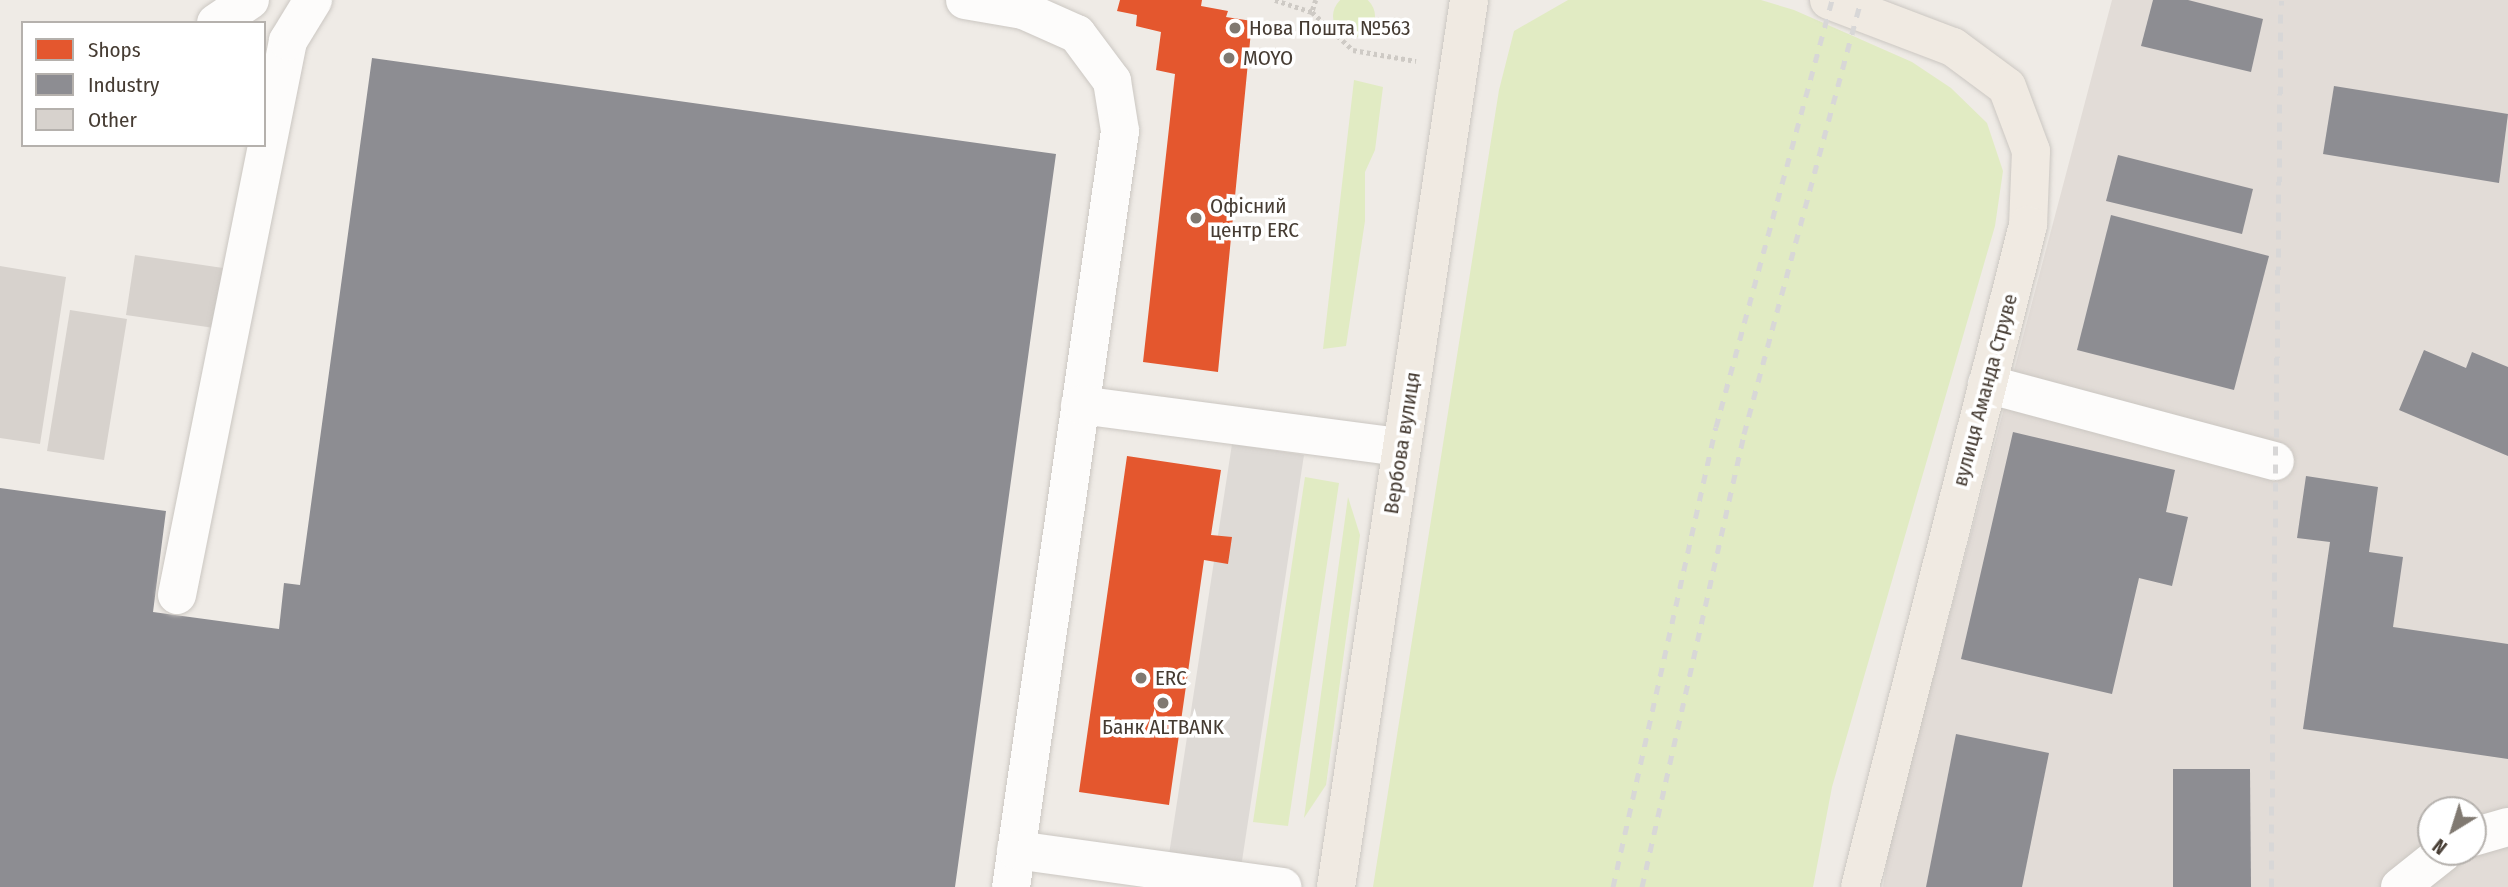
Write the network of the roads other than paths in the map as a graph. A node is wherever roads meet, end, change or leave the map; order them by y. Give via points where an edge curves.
1 (250, 0) edge
2 (313, 0) edge
3 (965, 0) edge
4 (1469, 0) edge
5 (1829, 0) edge
6 (219, 21) edge
7 (1987, 384) junction
8 (1080, 405) junction
9 (1401, 447) junction
10 (2275, 461) dead end
11 (177, 595) dead end
12 (2508, 827) edge
13 (2487, 833) edge
14 (1016, 850) junction
15 (2426, 866) edge
16 (1011, 887) edge
17 (1282, 887) edge
18 (1336, 887) edge
19 (1860, 887) edge
20 (2400, 887) edge

1 - 6 lane
2 - 11 lane via 288,41
3 - 8 lane via 1023,10 1077,34 1112,81 1119,131
4 - 9 main road, Вербова вулиця
5 - 7 main road, вулиця Аманда Струве via 1953,47 2007,87 2031,151 2028,225
7 - 10 lane
7 - 19 main road, вулиця Аманда Струве
8 - 9 lane
8 - 14 lane
9 - 18 main road, Вербова вулиця
12 - 13 lane
14 - 16 lane
14 - 17 lane
15 - 20 lane

